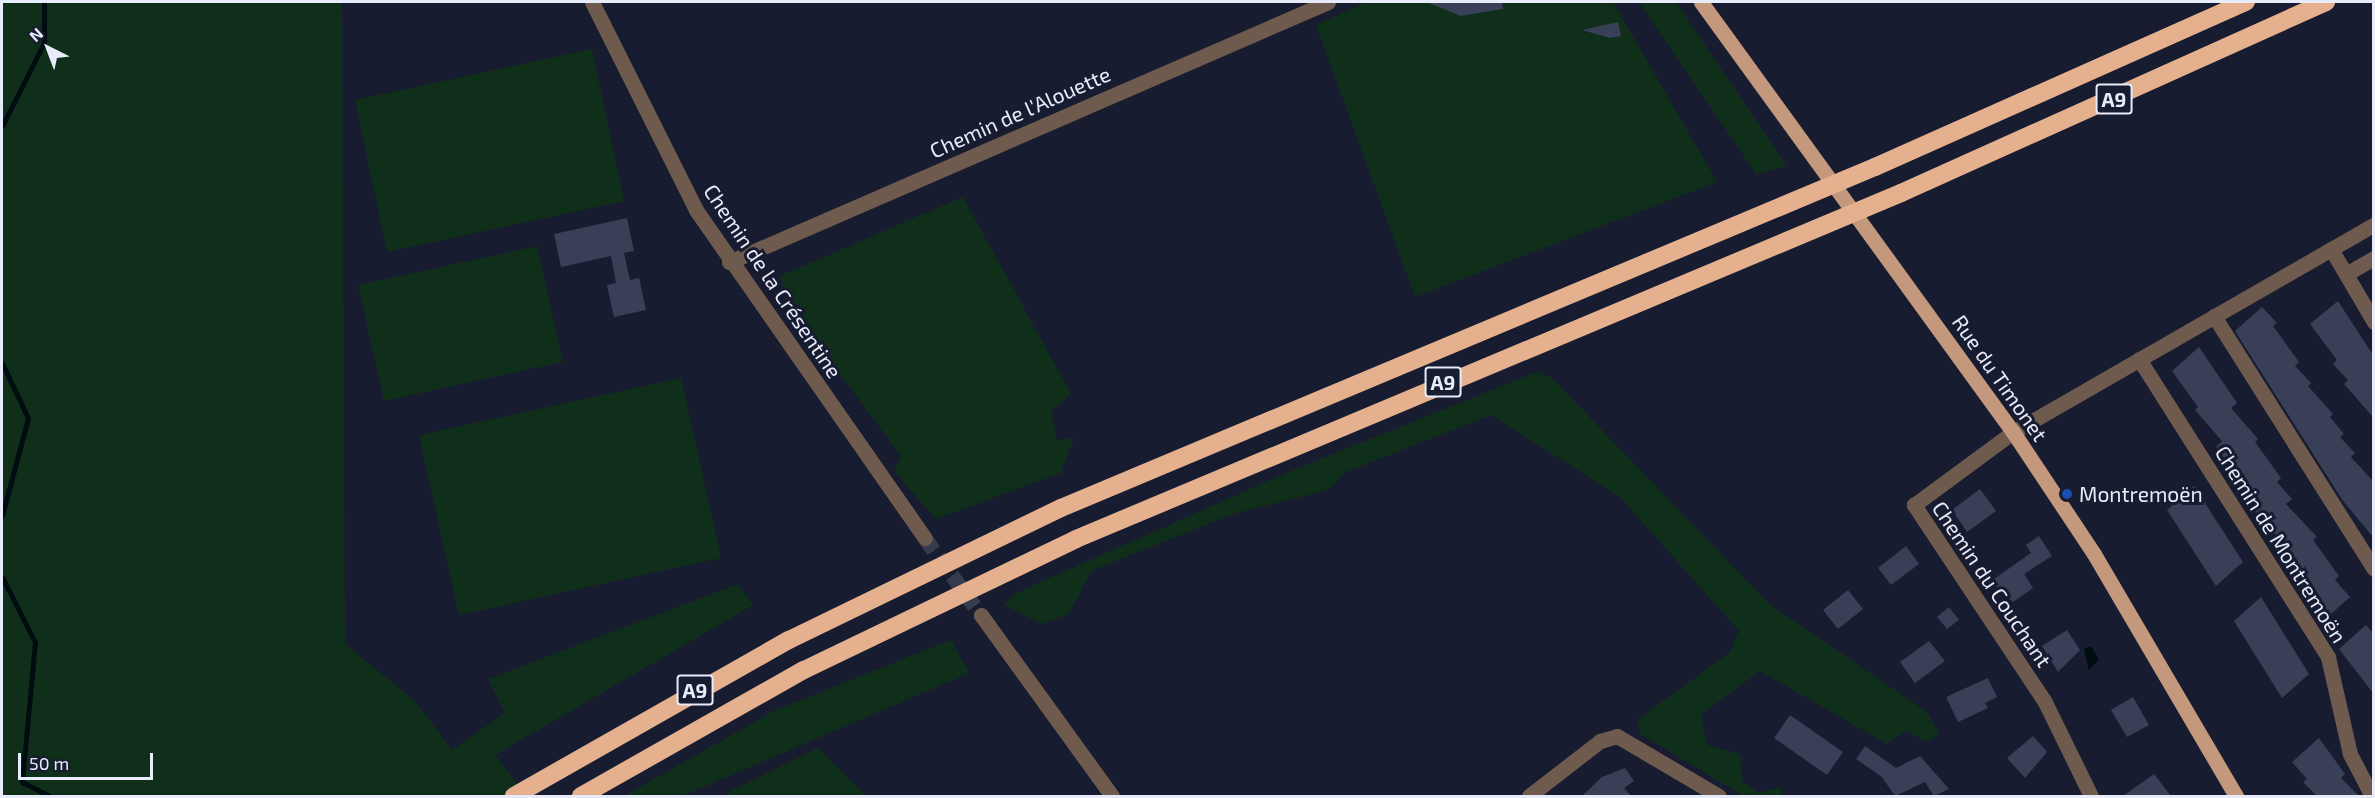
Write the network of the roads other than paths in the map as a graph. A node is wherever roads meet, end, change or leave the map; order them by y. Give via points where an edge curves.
1 (592, 2) edge
2 (1328, 2) edge
3 (1701, 2) edge
4 (2246, 2) edge
5 (2326, 2) edge
6 (2373, 224) edge
7 (2331, 249) junction
8 (2373, 258) edge
9 (729, 262) junction
10 (2346, 274) junction
11 (2214, 316) junction
12 (2373, 322) edge
13 (2139, 359) junction
14 (2013, 432) junction
15 (925, 538) tunnel mouth
16 (2373, 569) edge
17 (981, 615) tunnel mouth
18 (514, 796) edge
19 (581, 796) edge
20 (1112, 796) edge
21 (1529, 796) edge
22 (1719, 796) edge
23 (2091, 796) edge
24 (2236, 796) edge
25 (2372, 796) edge

1 - 9 street, Chemin de la Crésentine via 696,210
2 - 9 street, Chemin de l'Alouette
3 - 14 main road, Rue du Timonet
4 - 18 highway, A9 via 1875,167 1255,424 969,551 700,687
5 - 19 highway, A9 via 1901,193 1076,539 804,670
6 - 7 street
7 - 10 street
7 - 11 street
8 - 10 street
9 - 15 street, Chemin de la Crésentine
10 - 12 street
11 - 13 street
11 - 16 street
13 - 14 street
13 - 25 street, Chemin de Montremoën via 2328,657 2350,754
14 - 23 street, Chemin du Couchant via 1914,505 2045,702
14 - 24 main road, Rue du Timonet via 2094,554
17 - 20 street
21 - 22 street via 1600,741 1617,736

